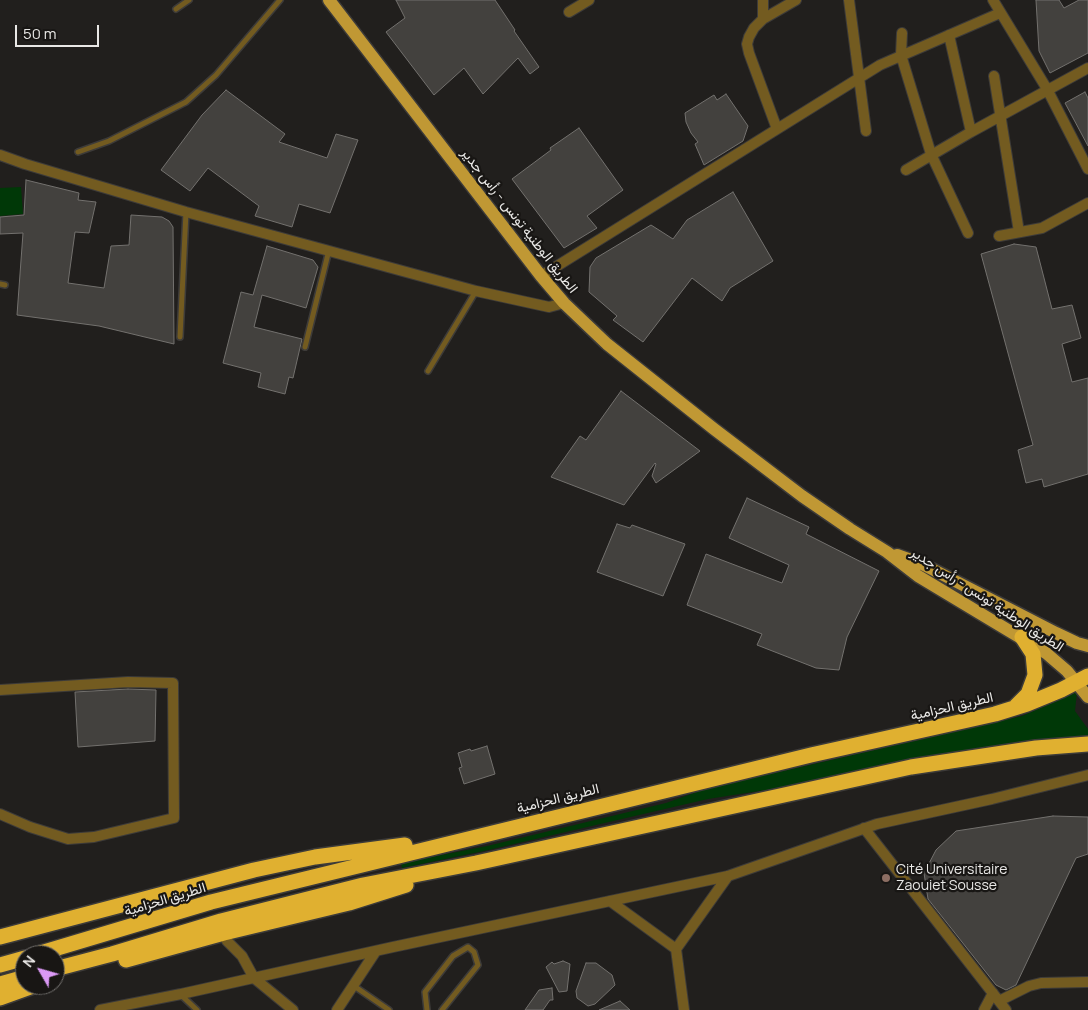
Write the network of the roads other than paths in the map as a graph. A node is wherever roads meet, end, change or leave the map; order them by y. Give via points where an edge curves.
1 (189, 0) edge
2 (280, 0) edge
3 (329, 0) edge
4 (589, 0) edge
5 (763, 0) edge
6 (796, 0) edge
7 (849, 0) edge
8 (996, 5) edge
9 (176, 9) dead end
10 (568, 12) dead end
11 (763, 19) junction
12 (902, 33) dead end
13 (949, 35) junction
14 (901, 55) junction
15 (1088, 68) edge
16 (994, 76) dead end
17 (858, 78) junction
18 (1046, 89) junction
19 (1000, 115) junction
20 (777, 129) junction
21 (866, 131) dead end
22 (971, 132) junction
23 (78, 152) dead end
24 (931, 154) junction
25 (0, 155) edge
26 (1088, 169) edge
27 (906, 170) dead end
28 (1088, 203) edge
29 (186, 212) junction
30 (1018, 232) junction
31 (968, 233) dead end
32 (999, 236) dead end
33 (328, 250) junction
34 (541, 276) junction
35 (476, 291) junction
36 (564, 303) junction
37 (180, 336) dead end
38 (305, 347) dead end
39 (428, 371) dead end
40 (888, 552) junction
41 (1022, 638) junction
42 (1088, 646) edge
43 (1082, 679) edge
44 (0, 690) edge
45 (1088, 697) edge
46 (1014, 708) junction
47 (1088, 744) edge
48 (1088, 774) edge
49 (0, 814) edge
50 (864, 828) junction
51 (469, 838) junction
52 (476, 863) junction
53 (728, 876) junction
54 (610, 901) junction
55 (224, 933) junction
56 (0, 937) edge
57 (65, 946) edge
58 (676, 949) junction
59 (376, 950) junction
60 (15, 961) edge
61 (0, 965) edge
62 (65, 966) edge
63 (65, 977) edge
64 (254, 978) junction
65 (15, 980) edge
66 (1088, 982) edge
67 (0, 984) edge
68 (354, 986) junction
69 (15, 993) edge
70 (181, 994) junction
71 (996, 997) junction
72 (0, 998) edge
73 (100, 1010) edge
74 (197, 1010) edge
75 (293, 1010) edge
76 (337, 1010) edge
77 (389, 1010) edge
78 (428, 1010) edge
79 (442, 1010) edge
80 (684, 1010) edge
81 (984, 1010) edge
82 (1006, 1010) edge

1 - 9 lane
2 - 23 lane via 216,75 186,102 109,141
3 - 34 main road, الطريق الوطنية تونس - رأس جدير
4 - 10 street
5 - 11 street
6 - 11 street
7 - 17 street
8 - 13 street
8 - 18 street
11 - 20 street via 754,28 747,44
12 - 14 street
13 - 14 street
13 - 22 street
14 - 17 street
14 - 24 street
15 - 18 street
16 - 19 street
17 - 20 street
17 - 21 street
18 - 19 street
18 - 26 street
19 - 22 street
19 - 30 street
20 - 34 street
22 - 24 street
24 - 27 street
24 - 31 street
25 - 29 street
28 - 30 street via 1042,228
29 - 33 street
29 - 37 lane
30 - 32 street
33 - 35 street
33 - 38 lane
34 - 36 main road, الطريق الوطنية تونس - رأس جدير
35 - 36 street via 549,307
35 - 39 lane
36 - 40 main road, الطريق الوطنية تونس - رأس جدير via 607,344 714,429 802,496
40 - 41 main road, الطريق الوطنية تونس - رأس جدير via 918,576
40 - 42 main road, الطريق الوطنية تونس - رأس جدير via 922,564 1056,633
41 - 43 main road, الطريق الوطنية تونس - رأس جدير
41 - 46 highway via 1033,654 1035,675 1028,694
43 - 45 main road, الطريق الوطنية تونس - رأس جدير
43 - 46 highway, الطريق الحزامية
44 - 49 street via 128,682 173,683 174,818 94,837 68,839 30,828
46 - 51 highway, الطريق الحزامية
47 - 52 highway via 1036,748 911,767
48 - 50 street
50 - 53 street
50 - 71 street
51 - 56 highway via 315,857
51 - 57 highway, الطريق الحزامية via 212,902
52 - 55 highway via 349,903
52 - 62 highway via 364,885 231,918
53 - 54 street
53 - 58 street
54 - 58 street
54 - 59 street
55 - 63 highway
55 - 64 street
58 - 80 street
59 - 64 street
59 - 68 street
60 - 61 highway
64 - 70 street
64 - 75 street
65 - 67 highway
66 - 71 street via 1041,983
68 - 76 street
68 - 77 lane
69 - 72 highway
70 - 73 street
70 - 74 lane
71 - 81 street
71 - 82 street
78 - 79 lane via 425,992 453,956 468,948 474,952 478,965

